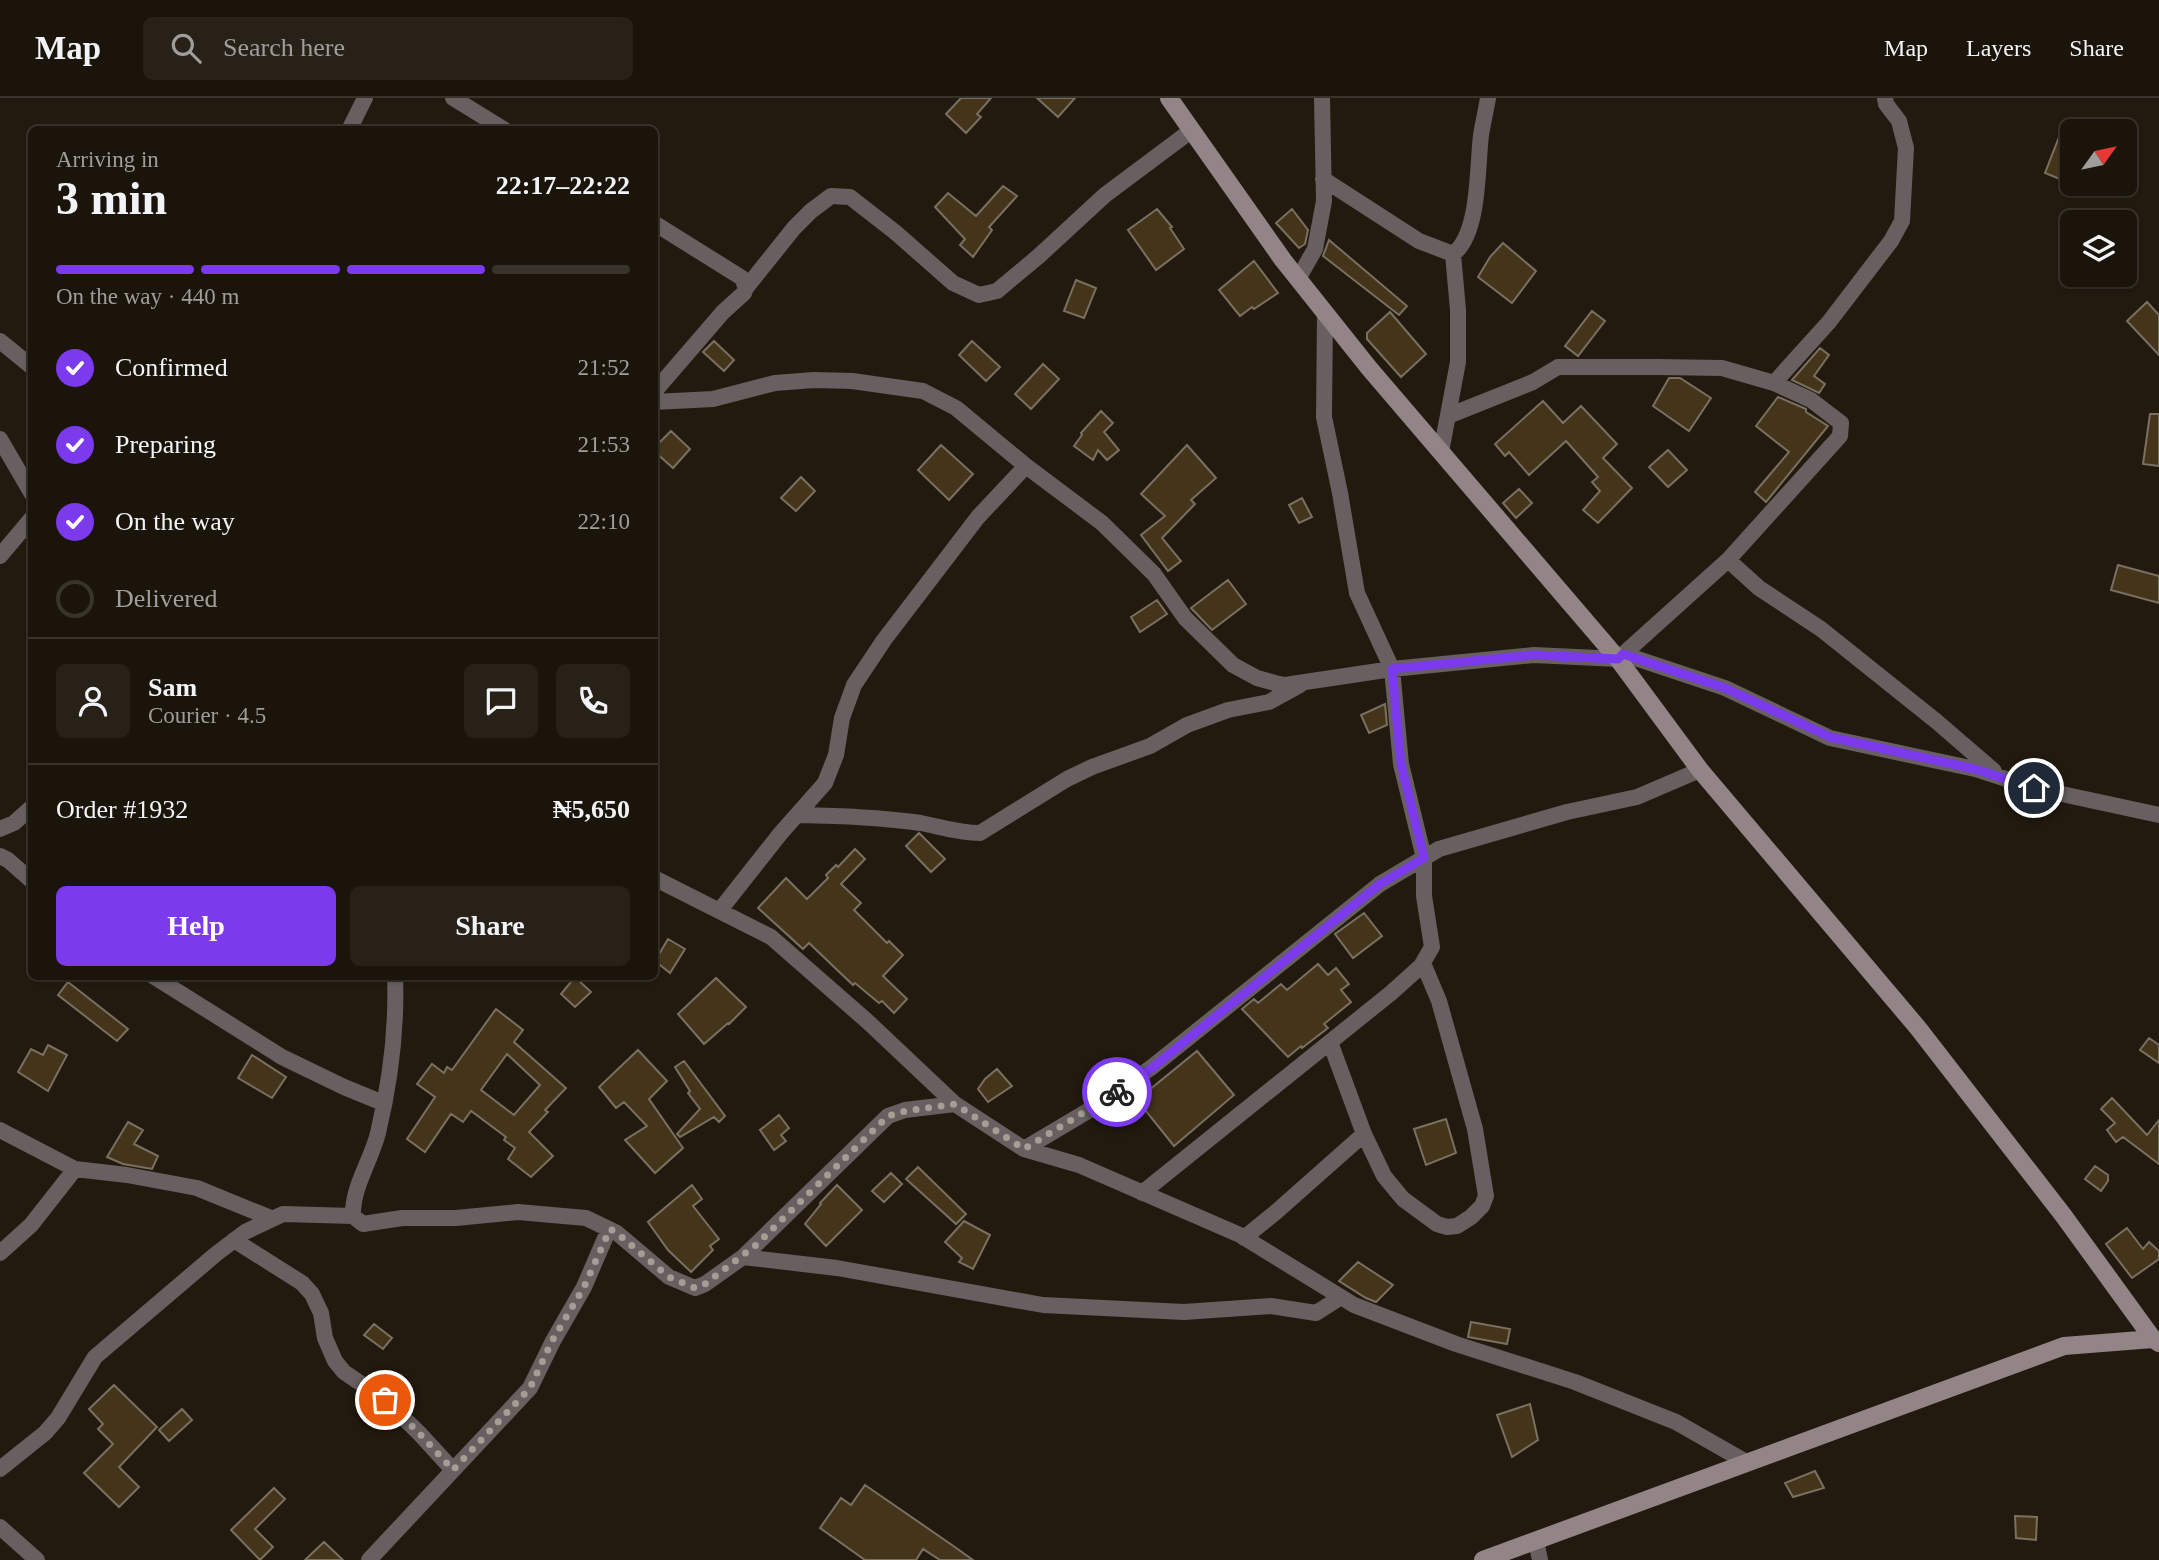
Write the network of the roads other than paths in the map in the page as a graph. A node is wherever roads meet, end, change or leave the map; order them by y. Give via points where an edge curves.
1 (365, 98) edge
2 (453, 98) edge
3 (1169, 98) edge
4 (1322, 98) edge
5 (1488, 98) edge
6 (1885, 98) edge
7 (351, 126) edge
8 (498, 126) edge
9 (1192, 130) junction
10 (1323, 179) junction
11 (658, 226) edge
12 (1453, 254) junction
13 (1298, 279) junction
14 (746, 288) junction
15 (1325, 313) junction
16 (0, 341) edge
17 (28, 364) edge
18 (1774, 383) junction
19 (658, 387) edge
20 (658, 402) edge
21 (1448, 416) junction
22 (0, 439) edge
23 (1441, 452) junction
24 (1026, 466) junction
25 (28, 487) edge
26 (28, 523) edge
27 (0, 556) edge
28 (1728, 560) junction
29 (1620, 657) junction
30 (1392, 669) junction
31 (1307, 681) junction
32 (1700, 770) junction
33 (2001, 777) junction
34 (28, 811) edge
35 (797, 815) junction
36 (2159, 815) edge
37 (0, 829) edge
38 (0, 856) edge
39 (1424, 858) junction
40 (28, 878) edge
41 (658, 879) edge
42 (720, 910) junction
43 (1423, 963) junction
44 (159, 980) edge
45 (394, 980) edge
46 (1330, 1042) junction
47 (383, 1103) junction
48 (955, 1104) junction
49 (0, 1129) edge
50 (1364, 1134) junction
51 (1024, 1149) junction
52 (75, 1169) junction
53 (1142, 1193) junction
54 (353, 1216) junction
55 (273, 1219) junction
56 (610, 1229) junction
57 (1244, 1238) junction
58 (234, 1240) junction
59 (0, 1253) edge
60 (743, 1256) junction
61 (1340, 1297) junction
62 (2156, 1341) edge
63 (1746, 1462) junction
64 (0, 1469) edge
65 (453, 1470) junction
66 (0, 1527) edge
67 (1536, 1541) junction
68 (377, 1557) edge
69 (37, 1560) edge
70 (1483, 1560) edge
71 (1540, 1560) edge

1 - 7 street
2 - 8 street
3 - 9 street
4 - 10 street
5 - 12 street via 1468,232
6 - 18 street via 1899,121 1906,148 1902,221 1829,321
9 - 13 street
9 - 14 street via 1105,195 997,291 979,295 953,283 850,197 831,196 794,228
10 - 12 street via 1419,241
10 - 13 street via 1315,249
11 - 14 street via 742,278
12 - 21 street via 1458,362
13 - 15 street
14 - 19 street
15 - 23 street
15 - 30 street via 1324,418 1351,567 1357,593
16 - 17 street
18 - 21 street via 1721,369 1558,367 1533,382
18 - 28 street via 1811,400 1841,423 1840,436
20 - 24 street via 713,399 775,383 814,380 923,391 956,408
21 - 23 street
22 - 25 street
23 - 29 street
24 - 31 street via 1102,523 1154,574 1185,618 1233,665 1275,683
24 - 35 street via 978,517 854,685 825,783
26 - 27 street
28 - 29 street
28 - 33 street via 1759,589 1821,629
29 - 30 street via 1534,655
29 - 32 street
29 - 33 street via 1725,688 1830,737
30 - 31 street
30 - 39 street via 1401,764
31 - 35 street via 1269,702 1228,710 1091,767 980,833 856,816
32 - 39 street via 1637,797 1498,831
32 - 62 street via 1918,1028
33 - 36 street
34 - 37 street
35 - 42 street
38 - 40 street
39 - 43 street via 1432,947
39 - 51 street via 1380,884 1152,1068
41 - 42 street
42 - 48 street via 771,937
43 - 46 street
43 - 50 street via 1439,1001 1475,1129 1486,1196 1482,1206 1457,1226 1437,1224 1384,1177
44 - 47 street via 282,1057
45 - 47 street via 396,1007
46 - 50 street
46 - 53 street
47 - 54 street via 377,1136 352,1203
48 - 51 street
48 - 60 street via 888,1116
49 - 52 street
50 - 57 street
51 - 53 street via 1079,1165
52 - 55 street via 197,1188
52 - 59 street via 31,1225
53 - 57 street
54 - 55 street via 283,1214
54 - 56 street via 363,1224 518,1212 586,1218
55 - 58 street
56 - 60 street via 669,1277 695,1288
56 - 65 street via 530,1388
57 - 61 street
58 - 64 street via 95,1357 58,1418
58 - 65 street via 302,1283 321,1313 335,1361 385,1400
60 - 61 street via 1043,1305 1184,1312 1271,1306 1315,1312
61 - 63 street via 1456,1344 1575,1382 1676,1422
62 - 63 street via 2064,1346
63 - 67 street
65 - 68 street
66 - 69 street
67 - 70 street
67 - 71 street

